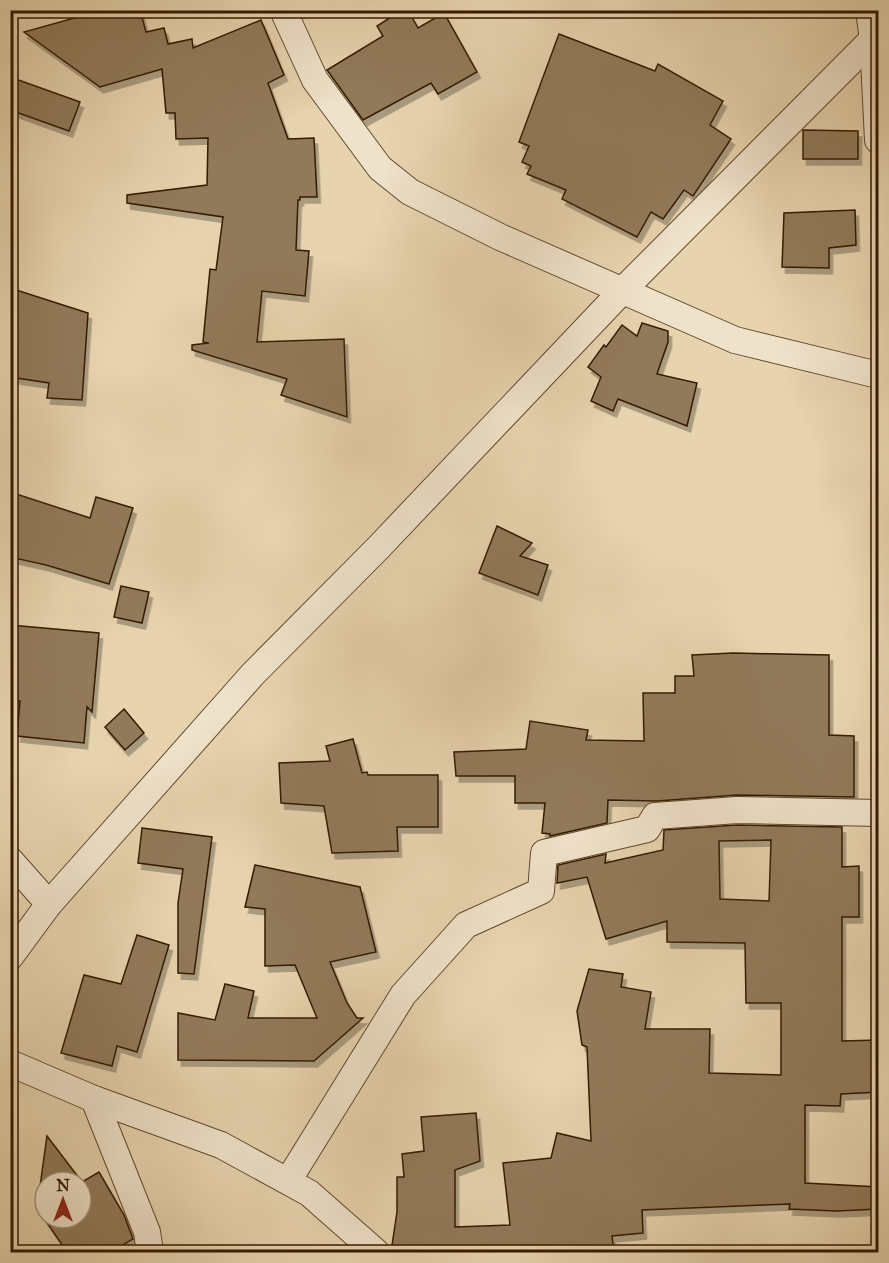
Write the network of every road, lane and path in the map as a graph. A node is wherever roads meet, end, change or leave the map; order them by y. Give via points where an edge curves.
1 (283, 10) edge
2 (869, 10) edge
3 (876, 37) edge
4 (879, 140) edge
5 (622, 291) junction
6 (879, 375) edge
7 (879, 813) edge
8 (10, 860) edge
9 (48, 904) junction
10 (10, 957) edge
11 (10, 1064) edge
12 (94, 1099) junction
13 (288, 1181) junction
14 (150, 1252) edge
15 (376, 1252) edge

1 - 5 street via 315,80 380,168 410,192
2 - 3 street
3 - 4 street
3 - 5 street
5 - 6 street via 735,340
5 - 9 street via 253,674
7 - 13 street via 737,810 655,816 646,829 544,853 541,891 466,925 403,995
8 - 9 street
9 - 10 street
11 - 12 street
12 - 13 street via 221,1145
12 - 14 street via 147,1232
13 - 15 street via 309,1193

